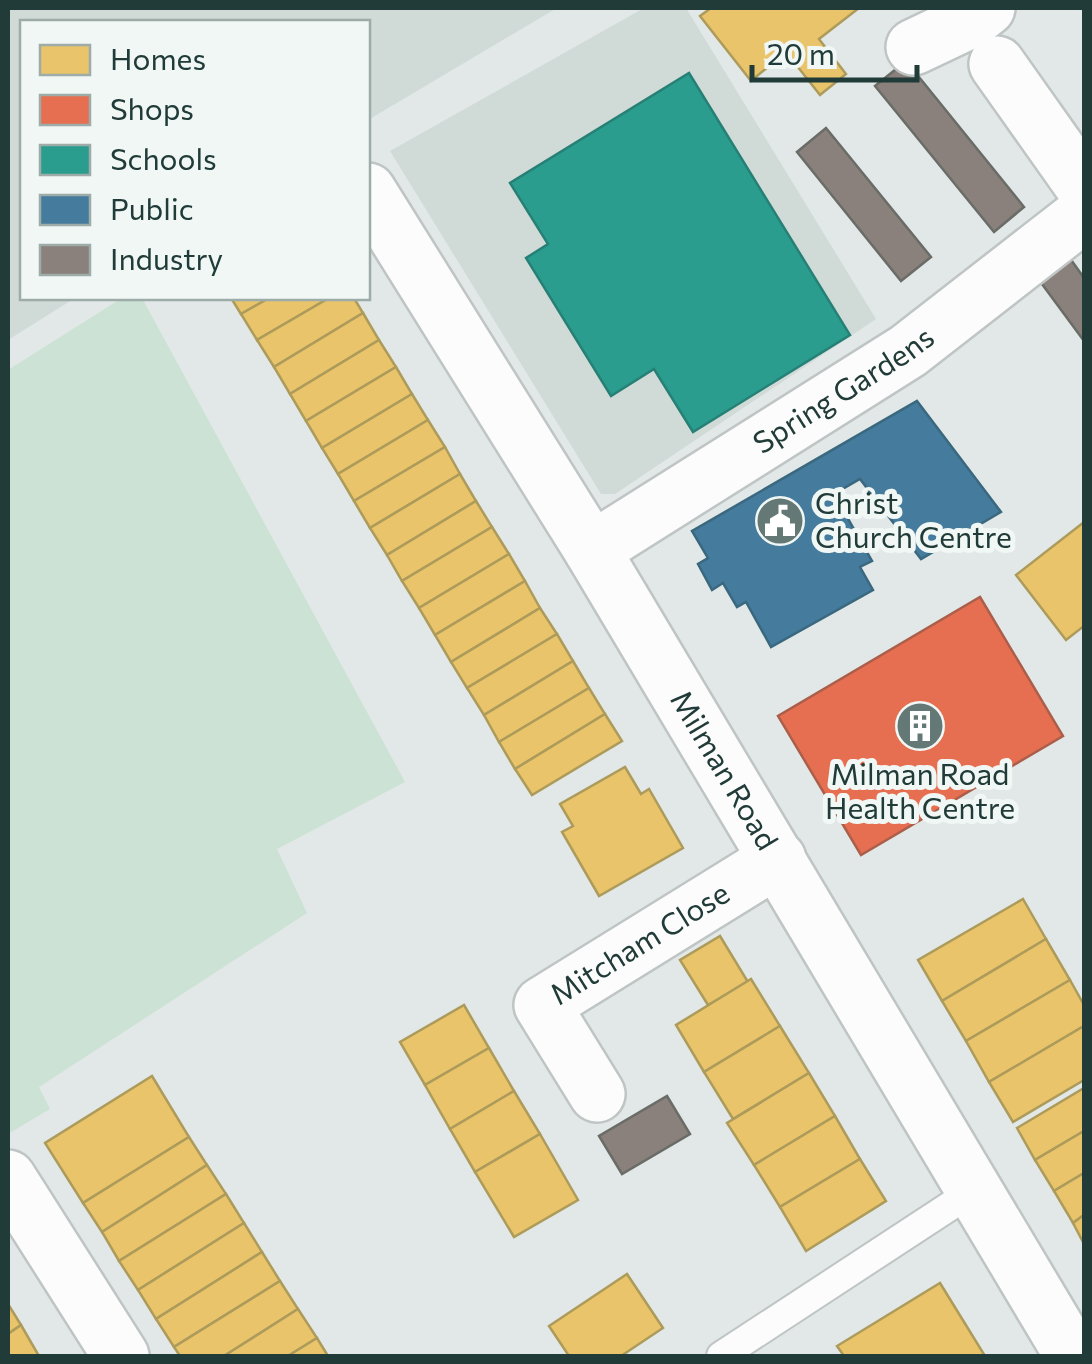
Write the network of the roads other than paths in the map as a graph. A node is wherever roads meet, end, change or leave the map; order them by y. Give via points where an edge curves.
1 (987, 8) edge
2 (914, 47) dead end
3 (997, 64) dead end
4 (1084, 187) edge
5 (370, 194) edge
6 (1084, 214) edge
7 (592, 550) junction
8 (778, 859) junction
9 (597, 1094) dead end
10 (8, 1178) edge
11 (973, 1191) junction
12 (121, 1356) edge
13 (721, 1356) edge
14 (1074, 1356) edge

1 - 2 street
3 - 4 street
5 - 7 street, Milman Road
6 - 7 street, Spring Gardens via 908,350
7 - 8 street, Milman Road
8 - 9 street, Mitcham Close via 542,1005
8 - 11 street, Milman Road
10 - 12 street
11 - 13 lane
11 - 14 street, Milman Road

